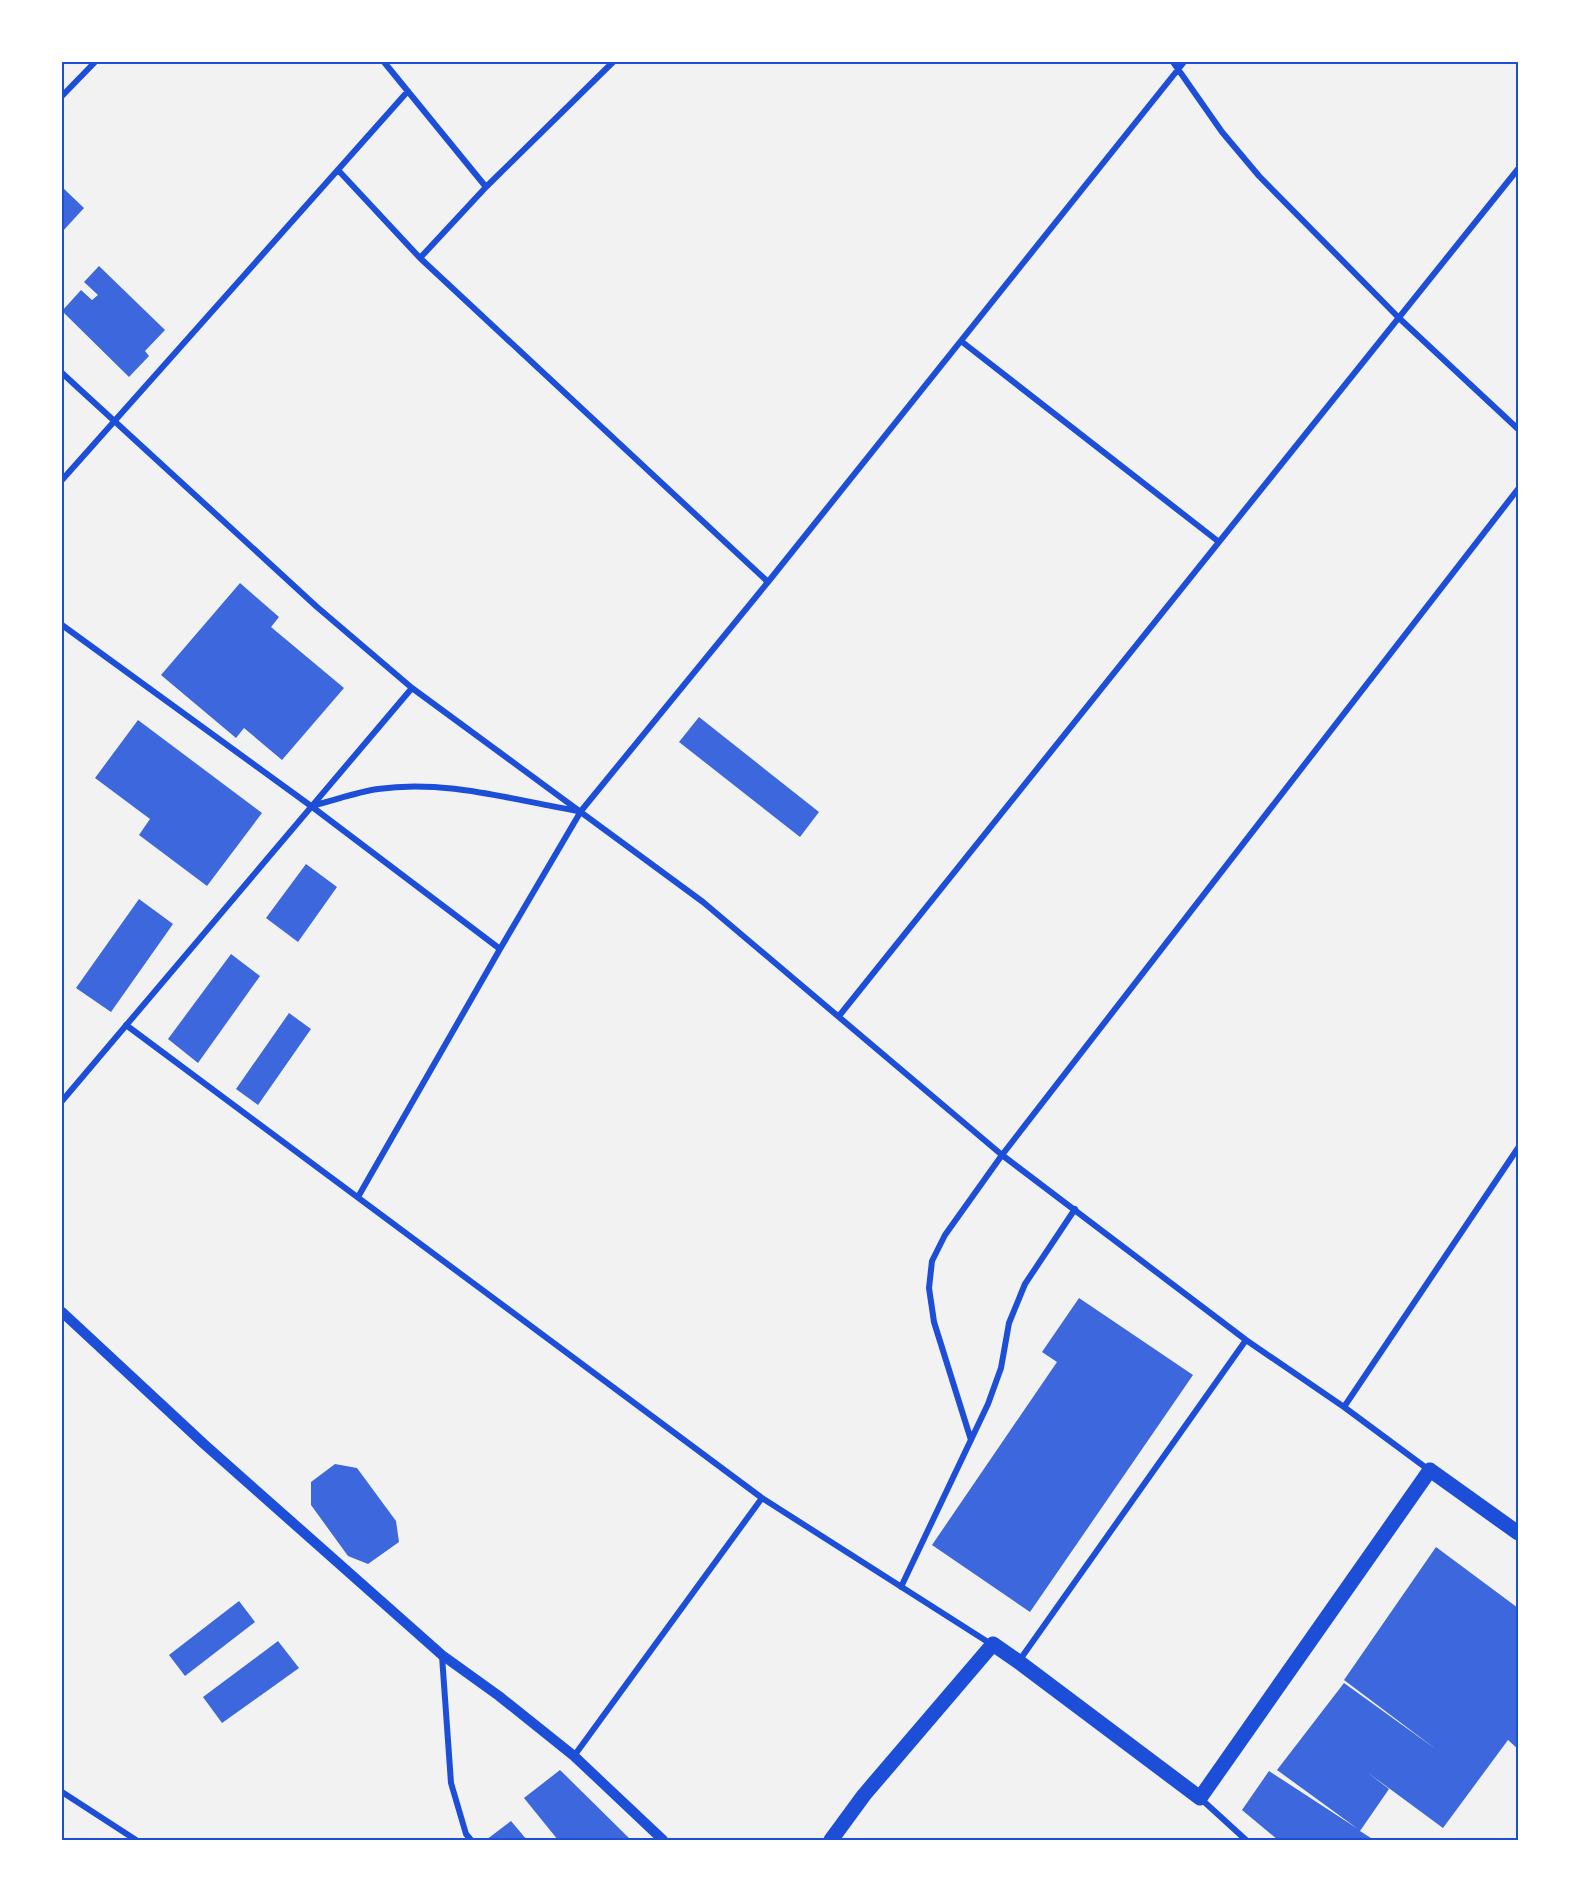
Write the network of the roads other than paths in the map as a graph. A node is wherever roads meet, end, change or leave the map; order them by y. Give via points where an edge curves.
1 (95, 62) edge
2 (384, 62) edge
3 (613, 62) edge
4 (1173, 62) edge
5 (1184, 62) edge
6 (1178, 69) junction
7 (408, 91) junction
8 (62, 96) edge
9 (1518, 169) edge
10 (338, 170) junction
11 (486, 187) junction
12 (420, 258) junction
13 (1399, 318) junction
14 (961, 340) junction
15 (62, 373) edge
16 (113, 420) junction
17 (1518, 429) edge
18 (62, 480) edge
19 (1518, 489) edge
20 (1219, 542) junction
21 (768, 582) junction
22 (62, 625) edge
23 (412, 688) junction
24 (311, 806) junction
25 (581, 811) junction
26 (500, 949) junction
27 (839, 1016) junction
28 (126, 1025) junction
29 (62, 1101) edge
30 (1518, 1148) edge
31 (1002, 1155) junction
32 (358, 1197) junction
33 (1075, 1209) junction
34 (62, 1312) edge
35 (1246, 1340) junction
36 (1344, 1407) junction
37 (971, 1440) junction
38 (1430, 1470) junction
39 (762, 1498) junction
40 (1518, 1533) edge
41 (901, 1587) junction
42 (993, 1644) junction
43 (442, 1655) junction
44 (1019, 1662) junction
45 (574, 1756) junction
46 (62, 1792) edge
47 (1200, 1798) junction
48 (136, 1840) edge
49 (471, 1840) edge
50 (663, 1840) edge
51 (831, 1840) edge
52 (1246, 1840) edge

1 - 8 street
2 - 7 street
3 - 11 street
4 - 6 street
5 - 6 street
6 - 13 street via 1259,176
6 - 14 street
7 - 10 street
7 - 11 street
9 - 13 street
10 - 12 street
10 - 16 street
11 - 12 street
12 - 21 street
13 - 17 street
13 - 20 street
14 - 20 street
14 - 21 street
15 - 16 street
16 - 18 street
16 - 23 street via 316,607
19 - 31 street
20 - 27 street
21 - 25 street
22 - 24 street
23 - 24 street
23 - 25 street
24 - 25 street via 378,789 432,787
24 - 26 street
24 - 28 street
25 - 26 street
25 - 27 street via 703,902
26 - 32 street
27 - 31 street
28 - 29 street
28 - 32 street
30 - 36 street
31 - 33 street
31 - 37 street via 945,1235 932,1261 929,1288 934,1322
32 - 39 street
33 - 35 street
33 - 37 street via 1025,1284 1009,1323 1001,1368
34 - 43 street
35 - 36 street
35 - 44 street
36 - 38 street
37 - 41 street
38 - 40 main road
38 - 47 main road
39 - 41 street
39 - 45 street
41 - 42 street
42 - 44 main road
42 - 51 main road via 864,1795
43 - 45 street
43 - 49 street via 451,1783
44 - 47 main road
45 - 50 street
46 - 48 street
47 - 52 street

